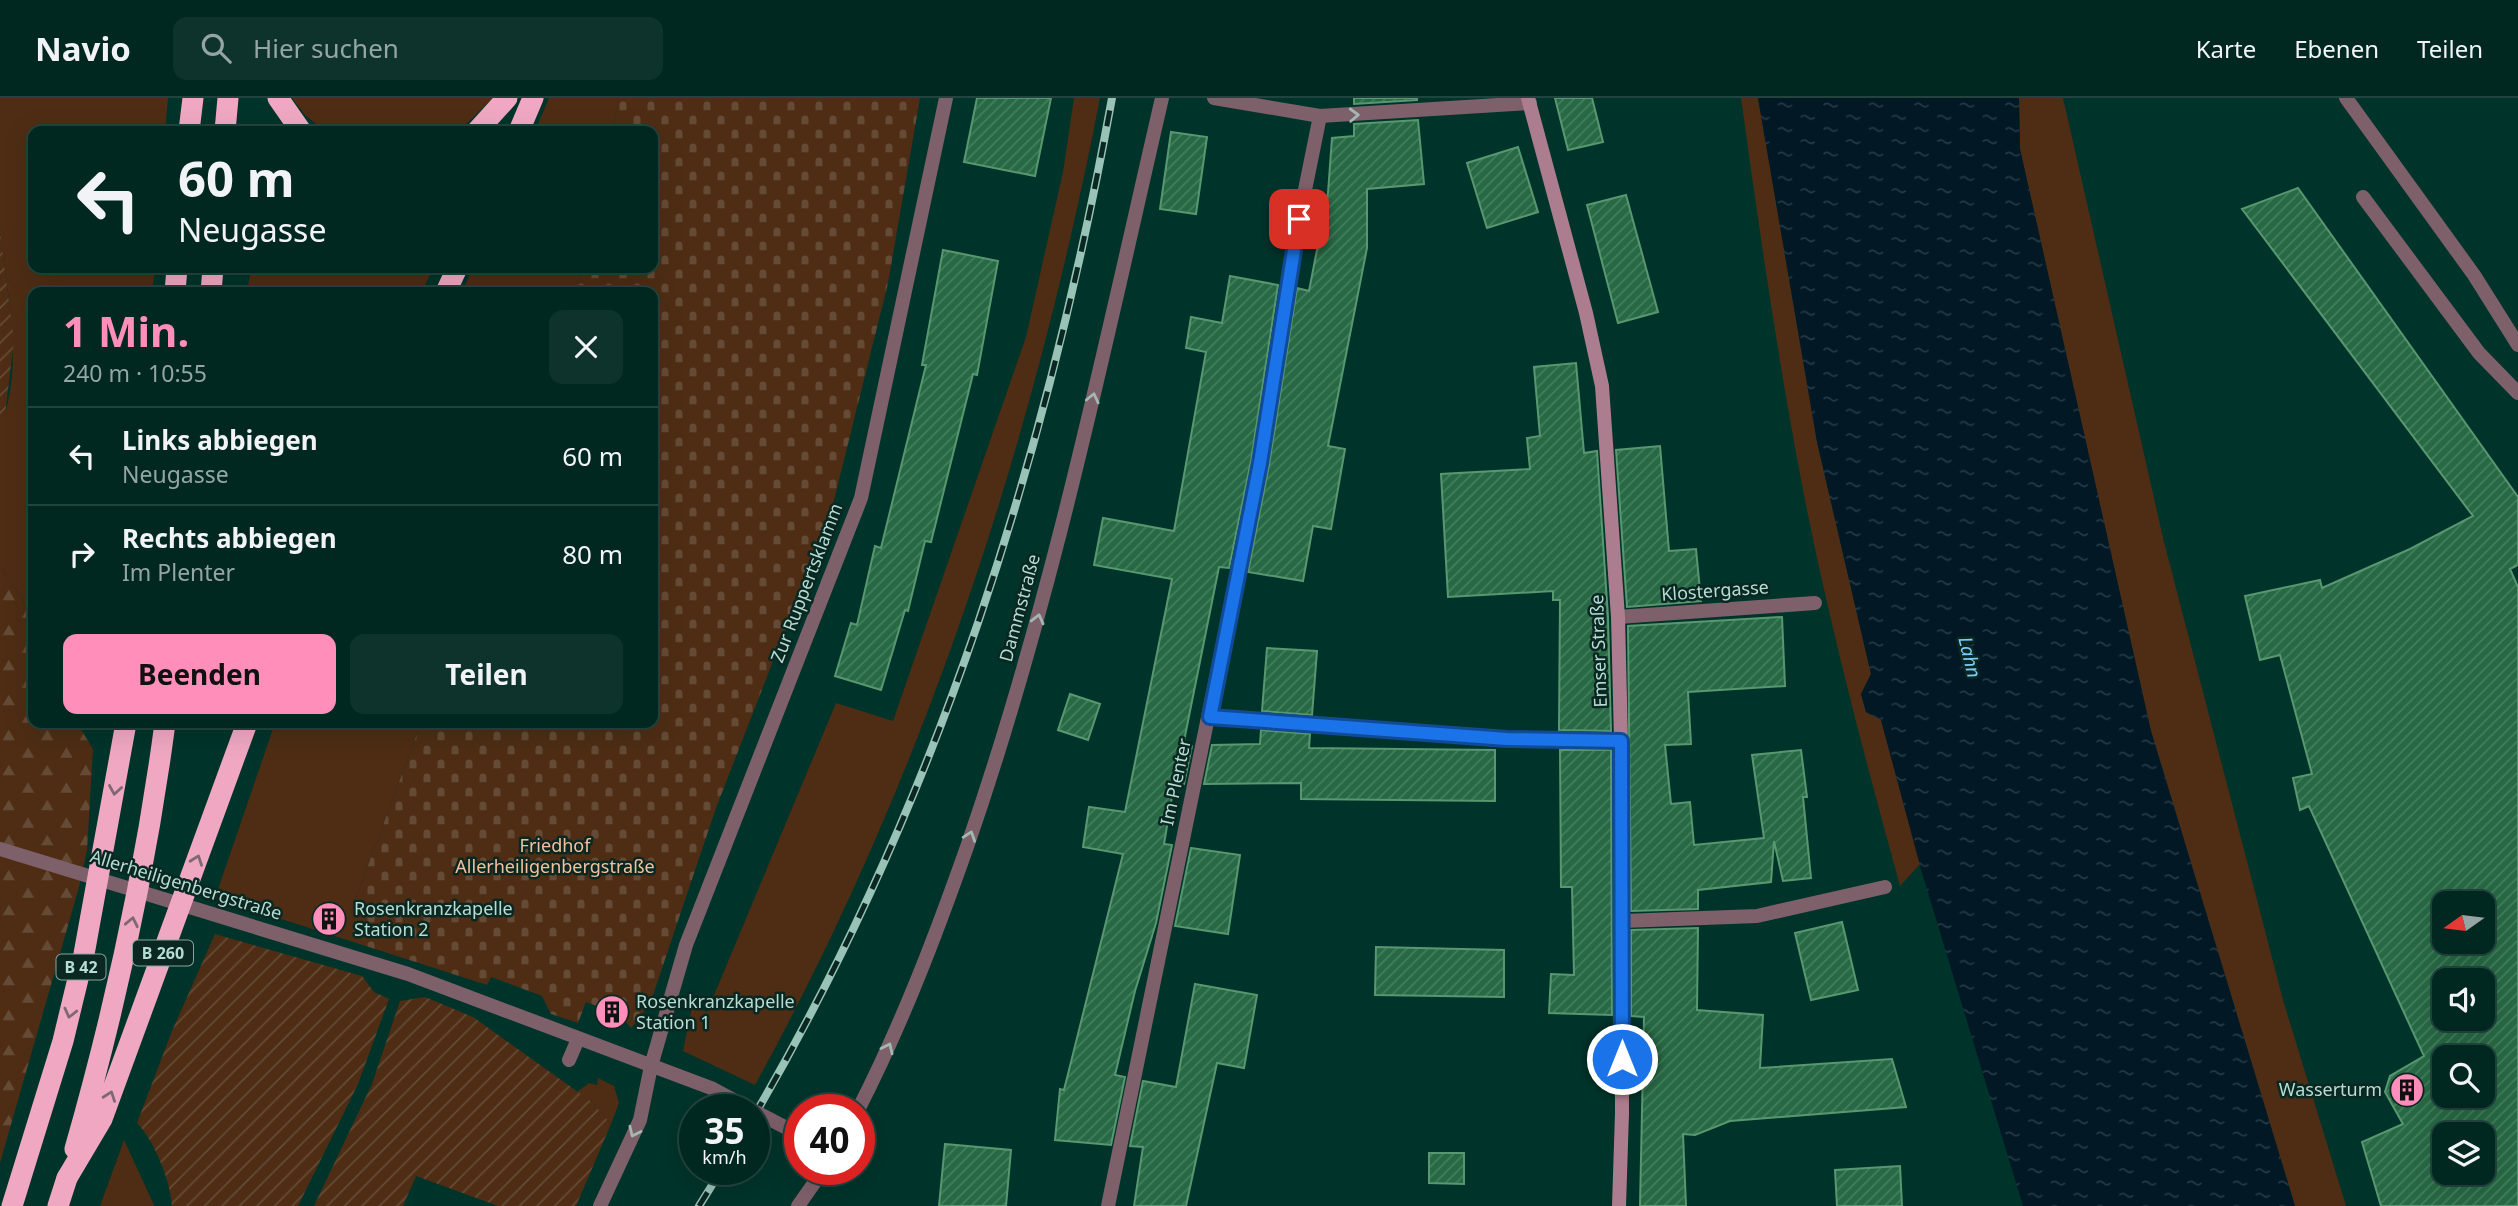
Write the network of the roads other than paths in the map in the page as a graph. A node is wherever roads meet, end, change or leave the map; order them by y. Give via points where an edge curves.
1 (193, 98) edge
2 (228, 98) edge
3 (278, 98) edge
4 (507, 98) edge
5 (533, 98) edge
6 (946, 98) edge
7 (1162, 98) edge
8 (1214, 98) edge
9 (2346, 98) edge
10 (1529, 101) edge
11 (1320, 116) junction
12 (190, 126) edge
13 (225, 126) edge
14 (298, 126) edge
15 (482, 126) edge
16 (521, 126) edge
17 (2363, 197) dead end
18 (2518, 345) edge
19 (2518, 393) edge
20 (1815, 603) dead end
21 (1618, 617) junction
22 (1210, 717) junction
23 (125, 728) edge
24 (164, 728) edge
25 (245, 728) edge
26 (1621, 741) junction
27 (0, 849) edge
28 (1885, 887) dead end
29 (1623, 921) junction
30 (578, 1039) junction
31 (569, 1060) dead end
32 (651, 1066) junction
33 (722, 1094) edge
34 (866, 1094) edge
35 (66, 1178) junction
36 (813, 1185) edge
37 (12, 1206) edge
38 (58, 1206) edge
39 (600, 1206) edge
40 (798, 1206) edge
41 (1108, 1206) edge
42 (1619, 1206) edge

1 - 12 highway
2 - 13 highway
3 - 14 highway
4 - 15 highway
5 - 16 highway
6 - 32 street, Zur Ruppertsklamm via 861,498 685,945
34 -> 7 street, Dammstraße via 946,907 1034,636
8 - 11 street
9 - 18 street via 2474,275
11 -> 10 street
10 - 21 street, Emser Straße via 1602,386
11 - 22 street, Im Plenter
17 - 19 street via 2479,353
20 - 21 street, Klostergasse
21 - 26 street, Emser Straße
22 - 26 street via 1507,739
22 - 41 street, Im Plenter
23 -> 37 highway, B 42, bridge via 84,954 63,1041
35 -> 24 highway, B 42, bridge via 123,963
35 -> 25 highway, B 260, bridge via 102,1119
26 - 29 street, Emser Straße
27 - 30 street, Allerheiligenbergstraße via 408,974
28 - 29 street via 1757,916
29 - 42 street, Emser Straße
30 - 31 street
30 - 32 street, Allerheiligenbergstraße
32 - 33 street, Allerheiligenbergstraße
32 -> 39 street, Zur Ruppertsklamm via 639,1120
35 - 38 highway, B 42
36 - 40 street

